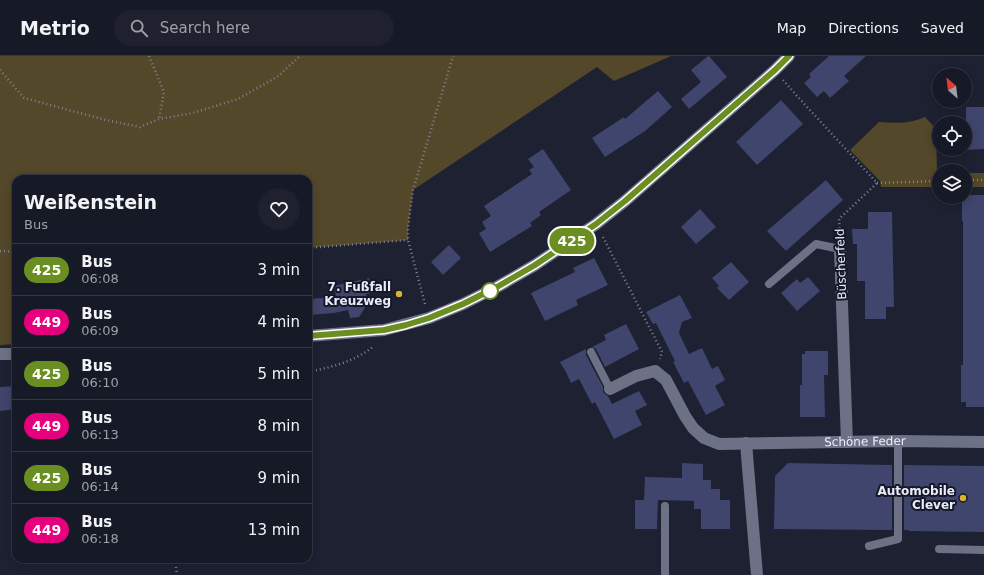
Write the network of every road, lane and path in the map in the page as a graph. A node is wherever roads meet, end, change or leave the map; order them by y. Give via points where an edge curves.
1 (149, 56) edge
2 (300, 56) edge
3 (453, 56) edge
4 (789, 56) edge
5 (0, 70) edge
6 (775, 70) junction
7 (159, 119) junction
8 (972, 180) edge
9 (984, 180) edge
10 (932, 181) edge
11 (877, 183) junction
12 (408, 240) junction
13 (312, 248) edge
14 (840, 249) junction
15 (0, 251) edge
16 (12, 252) edge
17 (611, 252) dead end
18 (769, 284) dead end
19 (429, 318) junction
20 (384, 330) junction
21 (312, 336) edge
22 (591, 352) dead end
23 (0, 354) edge
24 (12, 354) edge
25 (312, 371) edge
26 (655, 371) junction
27 (610, 389) joint
28 (898, 441) junction
29 (846, 442) junction
30 (984, 442) edge
31 (746, 443) junction
32 (665, 506) dead end
33 (869, 546) dead end
34 (939, 550) dead end
35 (984, 550) edge
36 (176, 563) edge
37 (177, 575) edge
38 (665, 575) edge
39 (757, 575) edge

1 - 7 path via 164,92
2 - 7 path via 277,77 238,99 193,113
3 - 12 path via 413,190
4 - 6 street
5 - 7 path via 24,98 140,127
6 - 11 path
6 - 19 street via 596,224 497,287
8 - 9 path
10 - 11 path
11 - 14 path, Büscherfeld via 839,219
12 - 13 path
12 - 19 path
14 - 18 lane via 816,244
14 - 29 street, Büscherfeld
15 - 16 path
17 - 26 path via 662,352
19 - 20 street
20 - 21 street
20 - 25 path via 379,342 353,359 335,367
22 - 27 lane
23 - 24 street
26 - 27 street via 636,376
26 - 31 street, Schöne Feder via 666,380 685,416 704,438 719,444
28 - 29 street, Schöne Feder
28 - 30 street, Schöne Feder
28 - 33 lane via 898,539
29 - 31 street, Schöne Feder
31 - 39 street
32 - 38 lane
34 - 35 lane
36 - 37 path

